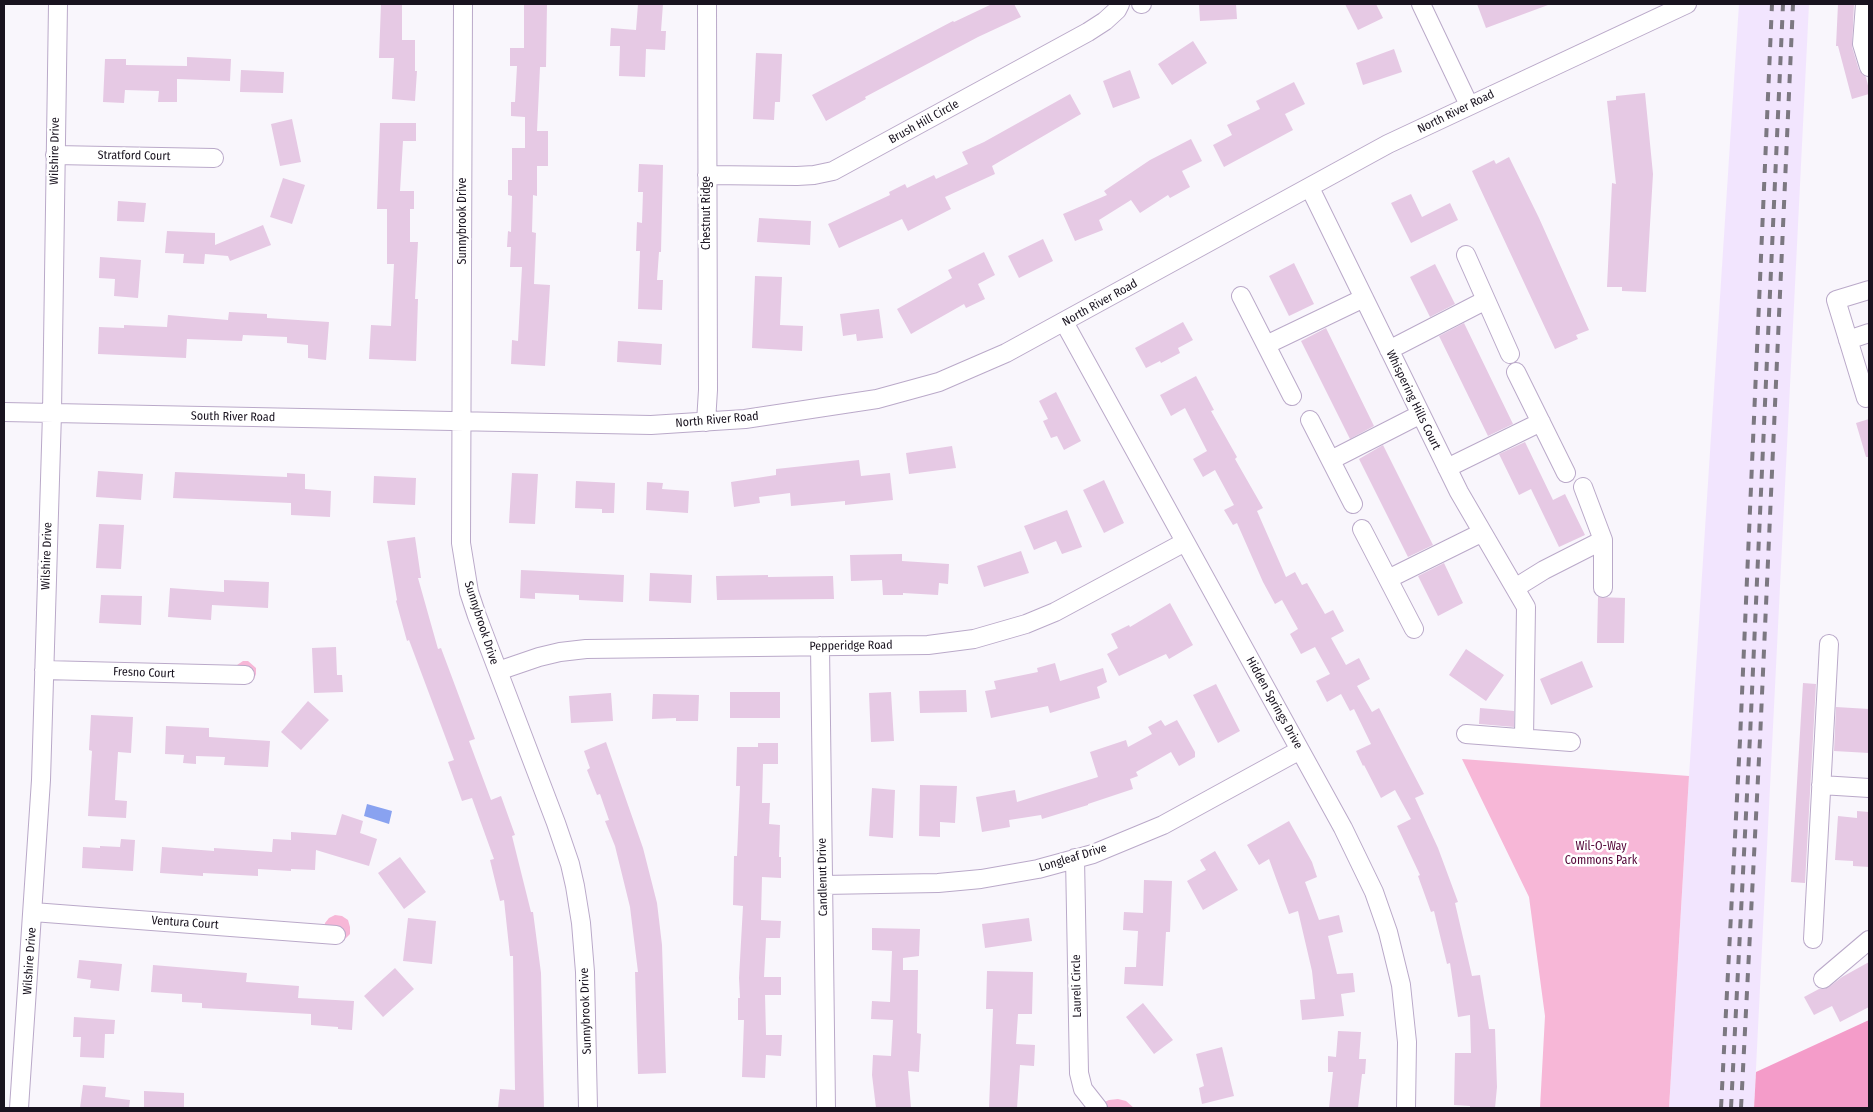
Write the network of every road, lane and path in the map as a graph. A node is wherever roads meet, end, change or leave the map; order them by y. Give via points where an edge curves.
1 (58, 4) edge
2 (463, 4) edge
3 (707, 4) edge
4 (1120, 4) edge
5 (1421, 4) edge
6 (1687, 4) edge
7 (1865, 4) edge
8 (1655, 11) edge
9 (1869, 67) edge
10 (1469, 106) junction
11 (55, 155) junction
12 (214, 158) dead end
13 (707, 175) junction
14 (1310, 188) junction
15 (1466, 255) dead end
16 (1869, 290) edge
17 (1241, 296) dead end
18 (1364, 298) junction
19 (1486, 300) junction
20 (1064, 322) junction
21 (1869, 333) edge
22 (1848, 340) junction
23 (1266, 345) junction
24 (1389, 350) junction
25 (1510, 354) dead end
26 (1516, 372) dead end
27 (1292, 396) dead end
28 (1869, 396) edge
29 (4, 412) edge
30 (52, 413) junction
31 (1421, 414) junction
32 (1310, 420) dead end
33 (462, 422) junction
34 (706, 422) junction
35 (1541, 422) junction
36 (1331, 460) junction
37 (1447, 468) junction
38 (1566, 473) dead end
39 (1584, 487) dead end
40 (1353, 504) dead end
41 (1362, 529) dead end
42 (1481, 533) junction
43 (1603, 540) junction
44 (1185, 542) junction
45 (1388, 579) junction
46 (1515, 588) junction
47 (1603, 588) dead end
48 (1414, 629) dead end
49 (1829, 644) dead end
50 (820, 646) junction
51 (44, 670) junction
52 (498, 671) junction
53 (245, 675) dead end
54 (1466, 734) dead end
55 (1524, 738) junction
56 (1570, 742) dead end
57 (1300, 750) junction
58 (1821, 785) junction
59 (1869, 788) edge
60 (1075, 858) junction
61 (823, 885) junction
62 (33, 912) junction
63 (336, 935) dead end
64 (1813, 939) dead end
65 (1869, 940) edge
66 (1823, 979) dead end
67 (19, 1108) edge
68 (588, 1108) edge
69 (826, 1108) edge
70 (1098, 1108) edge
71 (1406, 1108) edge

1 - 11 street, Wilshire Drive
2 - 33 street, Sunnybrook Drive
3 - 13 street, Chestnut Ridge
4 - 13 street, Brush Hill Circle via 1105,21 1088,32 833,171 797,176
5 - 10 street
6 - 8 street, North River Road
7 - 9 street via 1862,44
8 - 10 street, North River Road
10 - 14 street, North River Road via 1388,144
11 - 12 street, Stratford Court
11 - 30 street, Wilshire Drive
13 - 34 street, Chestnut Ridge
14 - 18 street, Whispering Hills Court
14 - 20 street, North River Road
15 - 19 street
16 - 22 street via 1836,300
17 - 23 street
18 - 23 street
18 - 24 street, Whispering Hills Court
19 - 24 street
19 - 25 street
20 - 34 street, North River Road via 1006,353 940,382 868,400
20 - 44 street, Hidden Springs Drive
21 - 22 street
22 - 28 street via 1866,398
23 - 27 street
24 - 31 street, Whispering Hills Court
26 - 35 street
29 - 30 street, South River Road
30 - 33 street, South River Road
30 - 51 street, Wilshire Drive
31 - 36 street
31 - 37 street, Whispering Hills Court
32 - 36 street
33 - 34 street, North River Road via 651,425
33 - 52 street, Sunnybrook Drive via 462,551 469,592
35 - 37 street
35 - 38 street
36 - 40 street
37 - 42 street, Whispering Hills Court
39 - 43 street
41 - 45 street
42 - 45 street
42 - 46 street, Whispering Hills Court
43 - 46 street
43 - 47 street
44 - 50 street, Pepperidge Road via 1055,612 1001,632 928,645
44 - 57 street, Hidden Springs Drive
45 - 48 street
46 - 55 street, Whispering Hills Court via 1526,607
49 - 58 street
50 - 52 street, Pepperidge Road via 586,649 546,655
50 - 61 street, Candlenut Drive
51 - 53 street, Fresno Court
51 - 62 street, Wilshire Drive
52 - 68 street, Sunnybrook Drive via 556,823 575,886 585,972
54 - 55 street
55 - 56 street
57 - 60 street, Longleaf Drive via 1162,825
57 - 71 street, Hidden Springs Drive via 1363,866 1388,932 1401,985 1407,1042
58 - 59 street
58 - 64 street
60 - 61 street, Longleaf Drive via 1038,869 981,879
60 - 70 street, Laureli Circle via 1079,1073 1083,1089
61 - 69 street, Candlenut Drive
62 - 63 street, Ventura Court
62 - 67 street, Wilshire Drive
65 - 66 street

